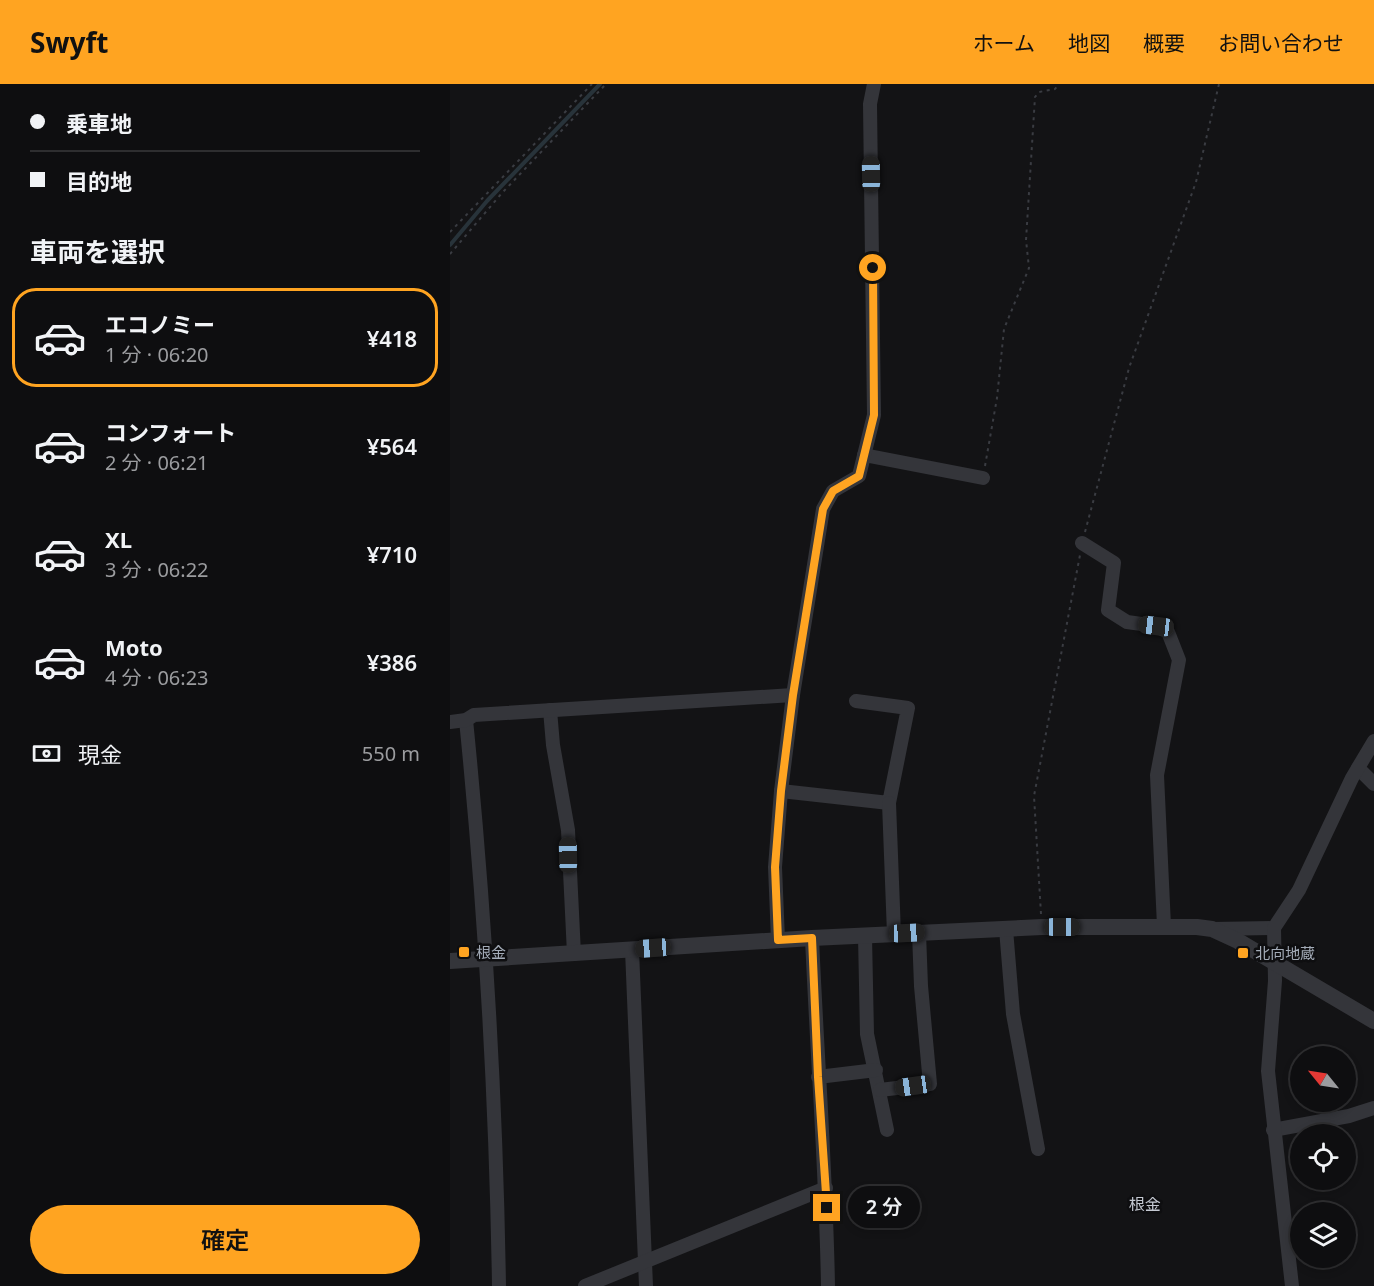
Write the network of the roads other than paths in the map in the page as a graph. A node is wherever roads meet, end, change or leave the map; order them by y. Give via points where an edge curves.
1 (874, 84) edge
2 (864, 455) junction
3 (982, 478) road end
4 (1082, 543) road end
5 (793, 695) junction
6 (856, 701) dead end
7 (550, 710) junction
8 (466, 720) junction
9 (450, 722) edge
10 (1374, 741) edge
11 (1358, 768) junction
12 (1374, 784) edge
13 (781, 791) junction
14 (889, 803) junction
15 (1164, 926) junction
16 (1006, 928) junction
17 (1212, 928) junction
18 (1274, 928) junction
19 (919, 933) junction
20 (894, 934) junction
21 (865, 936) junction
22 (812, 938) junction
23 (778, 940) junction
24 (632, 950) junction
25 (574, 954) junction
26 (486, 958) junction
27 (450, 961) edge
28 (1275, 962) junction
29 (1374, 1021) edge
30 (876, 1070) junction
31 (818, 1077) junction
32 (880, 1090) junction
33 (1374, 1108) edge
34 (887, 1130) dead end
35 (1273, 1130) junction
36 (1038, 1149) dead end
37 (826, 1188) junction
38 (646, 1260) junction
39 (499, 1286) edge
40 (585, 1286) edge
41 (646, 1286) edge
42 (828, 1286) edge
43 (1292, 1286) edge

1 - 2 street via 870,104 874,415
2 - 3 street
2 - 5 street via 859,476 833,491 823,509
4 - 15 street via 1114,563 1108,610 1127,622 1156,626 1167,632 1179,660 1157,775
5 - 7 street
5 - 13 street
6 - 14 street via 908,708
7 - 8 street via 474,715
7 - 25 street via 568,830
8 - 9 street
8 - 26 street
10 - 11 street
11 - 12 street
11 - 18 street via 1299,890
13 - 14 street
13 - 23 street via 775,867
14 - 20 street
15 - 16 street
15 - 17 street
16 - 19 street
16 - 36 street via 1013,1014
17 - 18 street
17 - 28 street
18 - 28 street
19 - 20 street
19 - 32 street via 930,1084
20 - 21 street
21 - 22 street
21 - 30 street via 867,1034
22 - 23 street
22 - 31 street
23 - 24 street
24 - 25 street
24 - 38 street
25 - 26 street
26 - 27 street
26 - 39 street via 497,1139
28 - 29 street
28 - 35 street via 1268,1071
30 - 31 street
30 - 32 street
31 - 37 street
32 - 34 street
33 - 35 street
35 - 43 street
37 - 38 street
37 - 42 street
38 - 40 street
38 - 41 street

